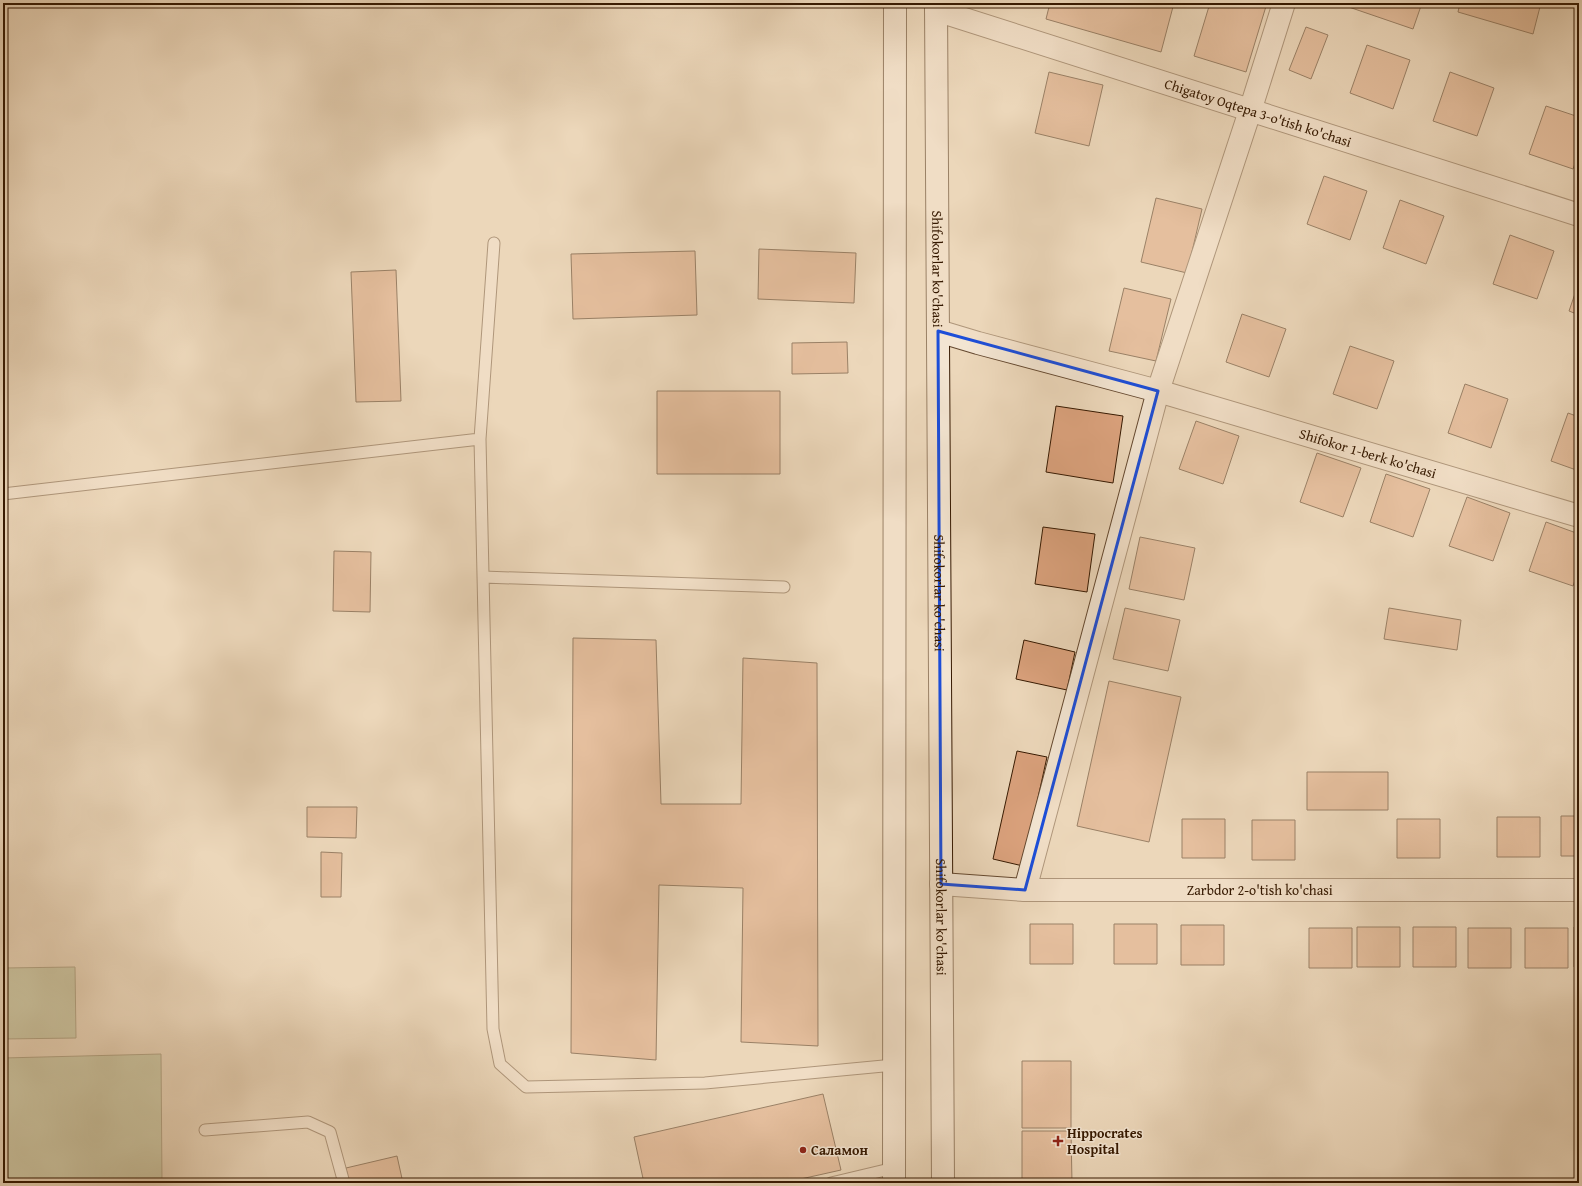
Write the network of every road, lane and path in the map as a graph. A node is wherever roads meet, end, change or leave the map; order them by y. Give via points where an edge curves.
1 (895, 3) edge
2 (1284, 3) edge
3 (936, 7) edge
4 (1250, 111) junction
5 (1579, 215) edge
6 (494, 243) dead end
7 (938, 331) junction
8 (1158, 391) junction
9 (480, 439) junction
10 (3, 494) edge
11 (1579, 516) edge
12 (483, 576) junction
13 (784, 587) dead end
14 (941, 884) junction
15 (1025, 890) junction
16 (1579, 890) edge
17 (894, 1065) junction
18 (205, 1130) dead end
19 (894, 1176) edge
20 (344, 1183) edge
21 (831, 1183) edge
22 (943, 1183) edge

1 - 17 street
2 - 4 street
3 - 4 street, Chigatoy Oqtepa 3-o'tish ko'chasi
3 - 7 street, Shifokorlar ko'chasi
4 - 5 street, Chigatoy Oqtepa 3-o'tish ko'chasi
4 - 8 street
6 - 9 lane
7 - 8 street, Shifokor 1-berk ko'chasi
7 - 14 street, Shifokorlar ko'chasi
8 - 11 street, Shifokor 1-berk ko'chasi
8 - 15 street
9 - 10 lane
9 - 12 lane
12 - 13 lane
12 - 17 lane via 493,1029 500,1064 526,1087 705,1083
14 - 15 street, Zarbdor 2-o'tish ko'chasi
14 - 22 street, Shifokorlar ko'chasi
15 - 16 street, Zarbdor 2-o'tish ko'chasi
17 - 19 street
18 - 20 lane via 308,1122 330,1132
19 - 21 lane

